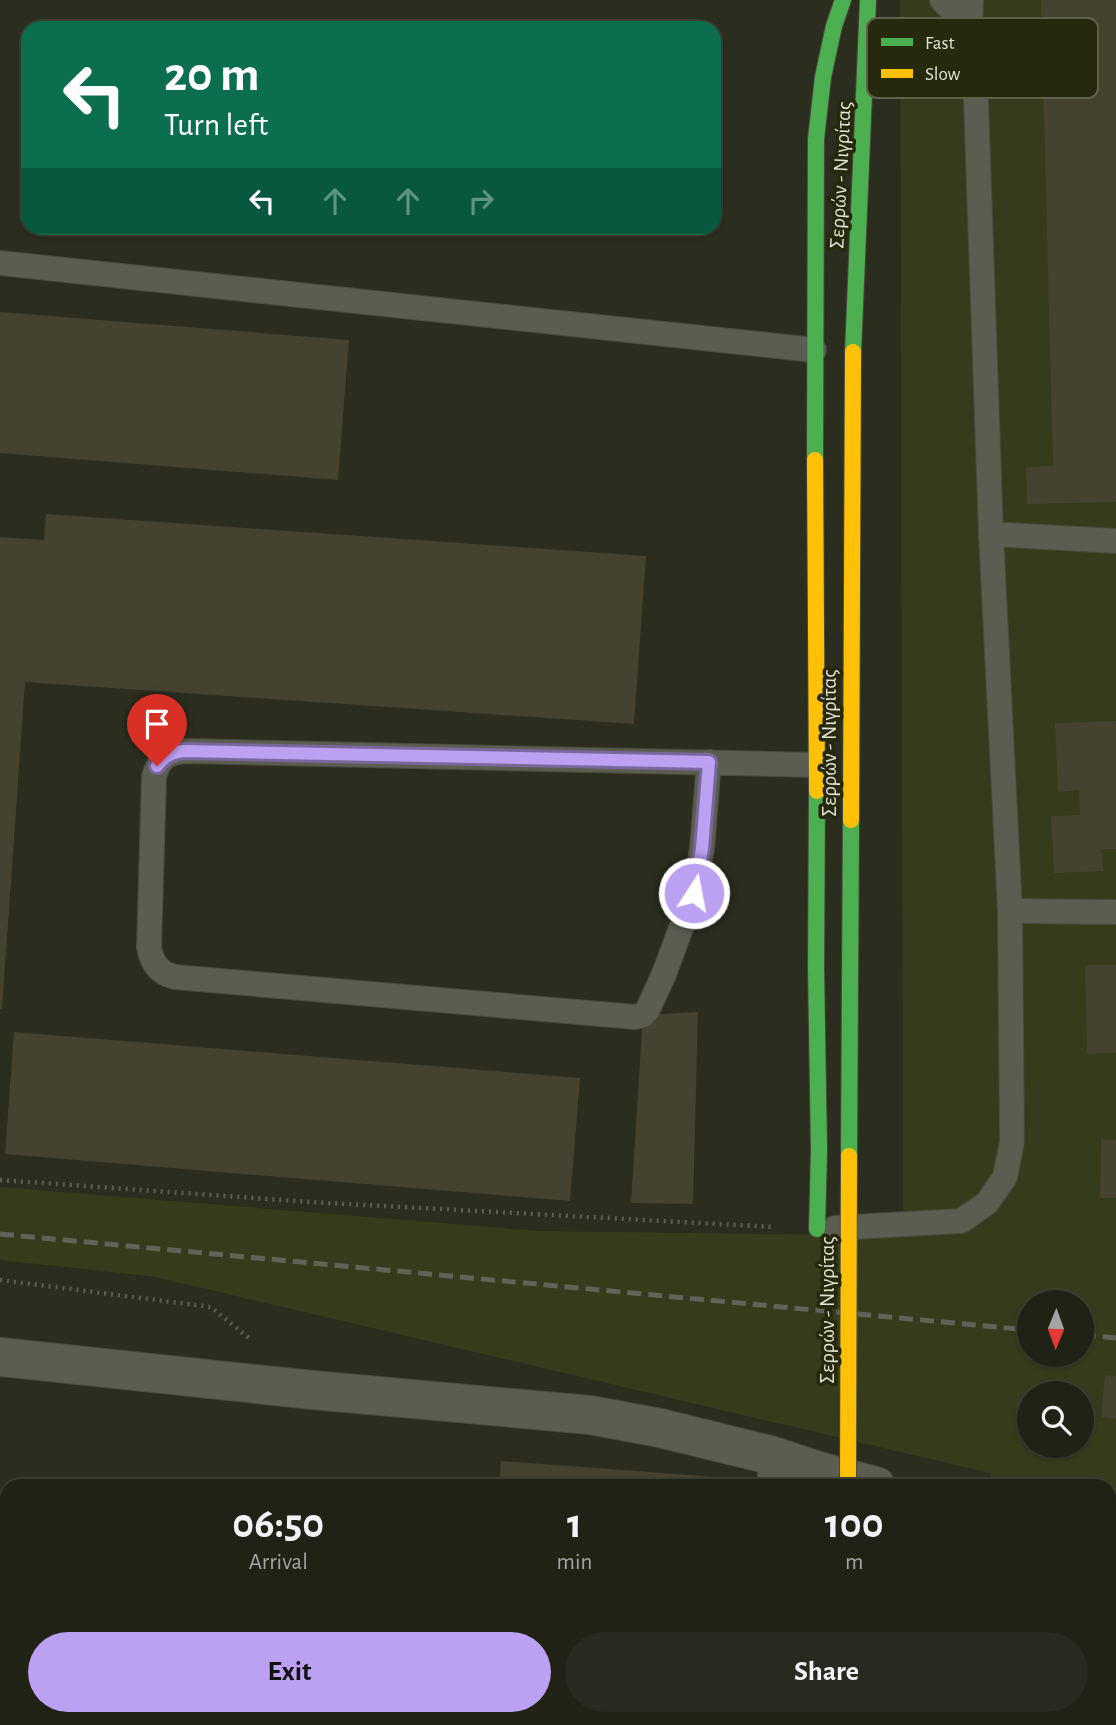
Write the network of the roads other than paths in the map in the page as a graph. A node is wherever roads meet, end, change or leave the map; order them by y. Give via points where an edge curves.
1 (843, 0) edge
2 (868, 0) edge
3 (942, 0) edge
4 (971, 0) edge
5 (867, 18) edge
6 (960, 18) edge
7 (970, 18) edge
8 (867, 22) edge
9 (976, 98) edge
10 (0, 263) edge
11 (814, 350) junction
12 (991, 534) junction
13 (1116, 541) edge
14 (709, 762) junction
15 (817, 765) junction
16 (1010, 911) junction
17 (1116, 912) edge
18 (817, 1229) joint
19 (0, 1357) edge
20 (770, 1470) edge
21 (848, 1479) edge
22 (849, 1479) edge

1 - 11 main road via 823,77 816,139
2 - 5 main road, Σερρών - Νιγρίτας, bridge
3 - 6 lane
4 - 7 lane
8 - 21 main road, Σερρών - Νιγρίτας, bridge via 853,337
9 - 12 lane
10 - 11 lane
11 - 15 main road
12 - 13 lane
12 - 16 lane
14 - 14 lane via 174,752 164,757 154,777 151,957 164,974 175,976 643,1015 664,974 694,893
14 - 15 lane
15 - 18 main road
16 - 17 lane
16 - 18 lane via 1012,1142 1005,1177 987,1203 961,1221
19 - 20 street via 590,1415 660,1428
20 - 22 street via 819,1471

